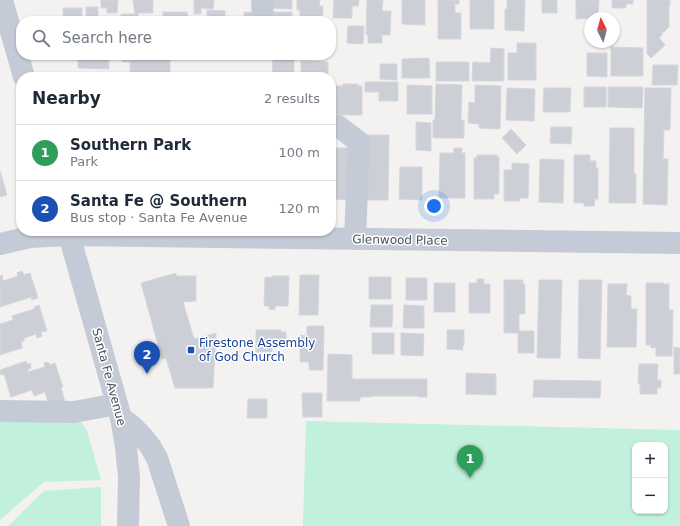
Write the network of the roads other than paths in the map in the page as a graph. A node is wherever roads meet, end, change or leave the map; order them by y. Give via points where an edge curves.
1 (2, 0) edge
2 (262, 0) edge
3 (263, 16) edge
4 (16, 49) edge
5 (19, 60) edge
6 (23, 72) edge
7 (338, 126) dead end
8 (40, 236) edge
9 (69, 236) edge
10 (212, 236) edge
11 (355, 239) junction
12 (680, 243) edge
13 (0, 244) edge
14 (0, 411) edge
15 (119, 411) junction
16 (128, 526) edge
17 (179, 526) edge

1 - 4 street
2 - 3 street
5 - 6 street
7 - 11 street via 359,142
8 - 13 street, Glenwood Place
9 - 15 street, Santa Fe Avenue
10 - 11 street, Glenwood Place
11 - 12 street, Glenwood Place
14 - 15 street
15 - 16 street, Santa Fe Avenue via 129,477
15 - 17 street via 142,436 157,458

